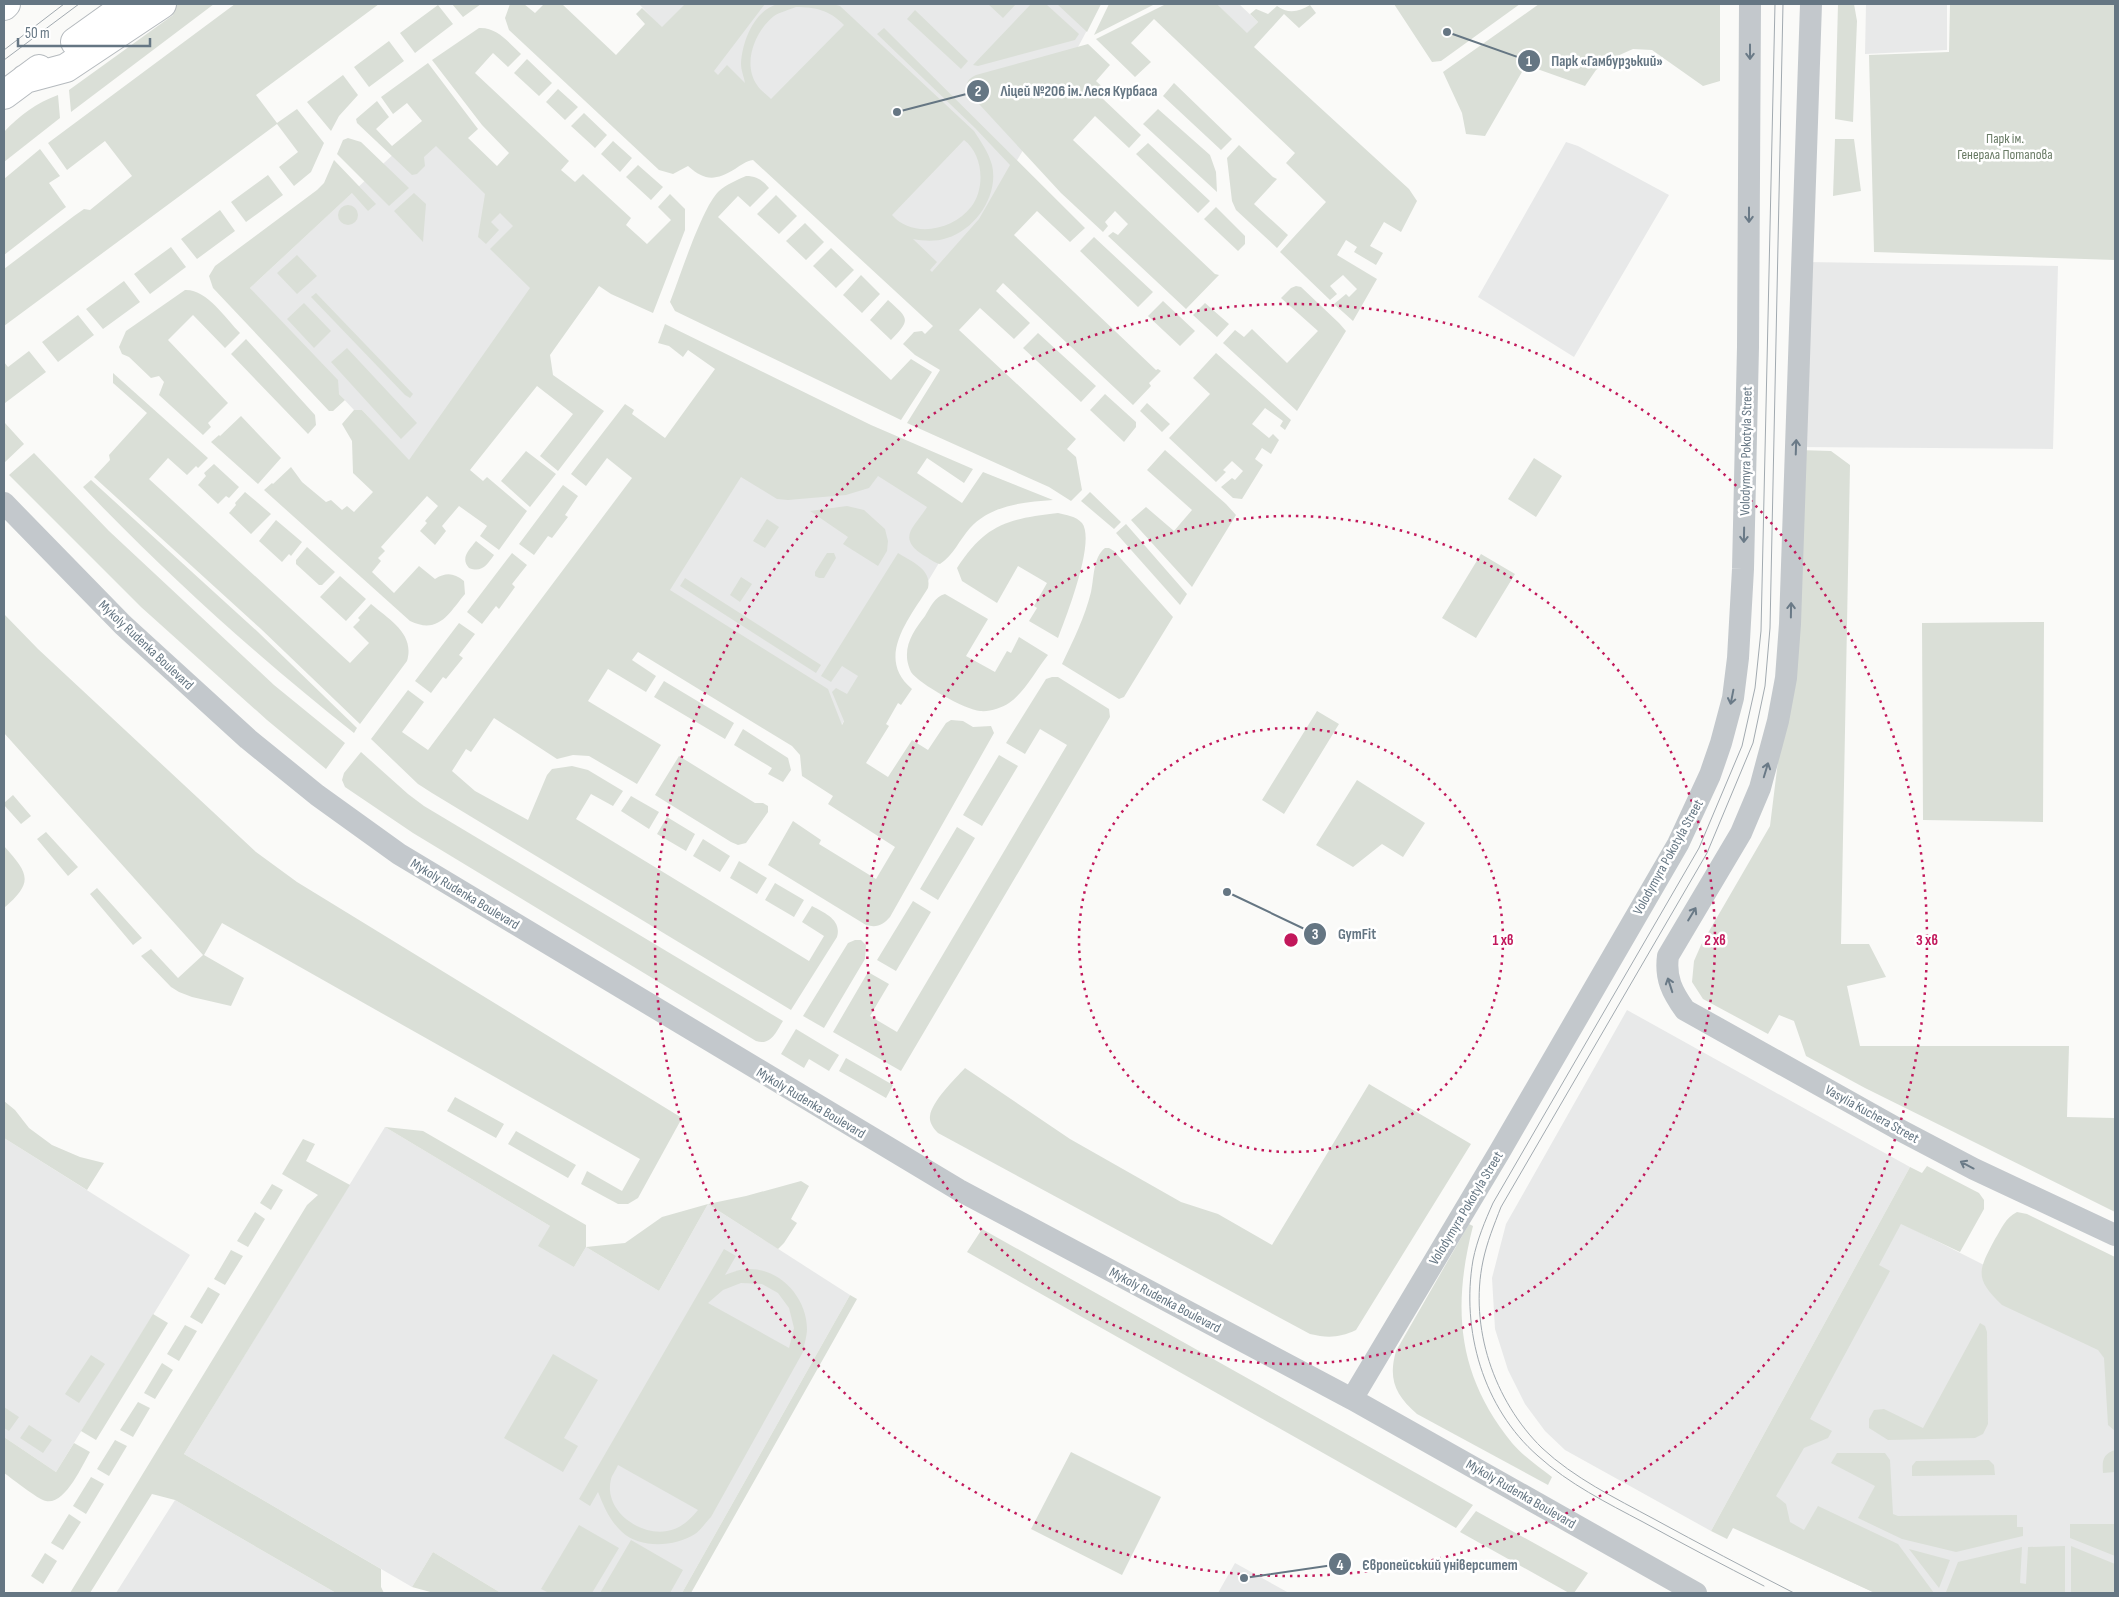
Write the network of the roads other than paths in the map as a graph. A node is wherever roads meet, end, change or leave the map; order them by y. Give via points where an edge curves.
1 (128, 4) edge
2 (162, 4) edge
3 (1750, 4) edge
4 (1811, 4) edge
5 (14, 87) edge
6 (4, 503) edge
7 (2115, 1235) edge
8 (1352, 1399) junction
9 (1696, 1593) edge

1 - 5 main road
2 - 5 main road via 66,68
3 -> 8 street, Volodymyra Pokotyla Street via 1743,569 1733,698 1721,743 1678,844
7 -> 4 street, Vasylia Kuchera Street via 1929,1145 1685,1010 1670,987 1666,969 1668,956 1741,833 1753,806 1768,764 1786,678
6 - 8 street, Mykoly Rudenka Boulevard via 123,625 248,739 317,795 399,854 959,1190
8 - 9 street, Mykoly Rudenka Boulevard

